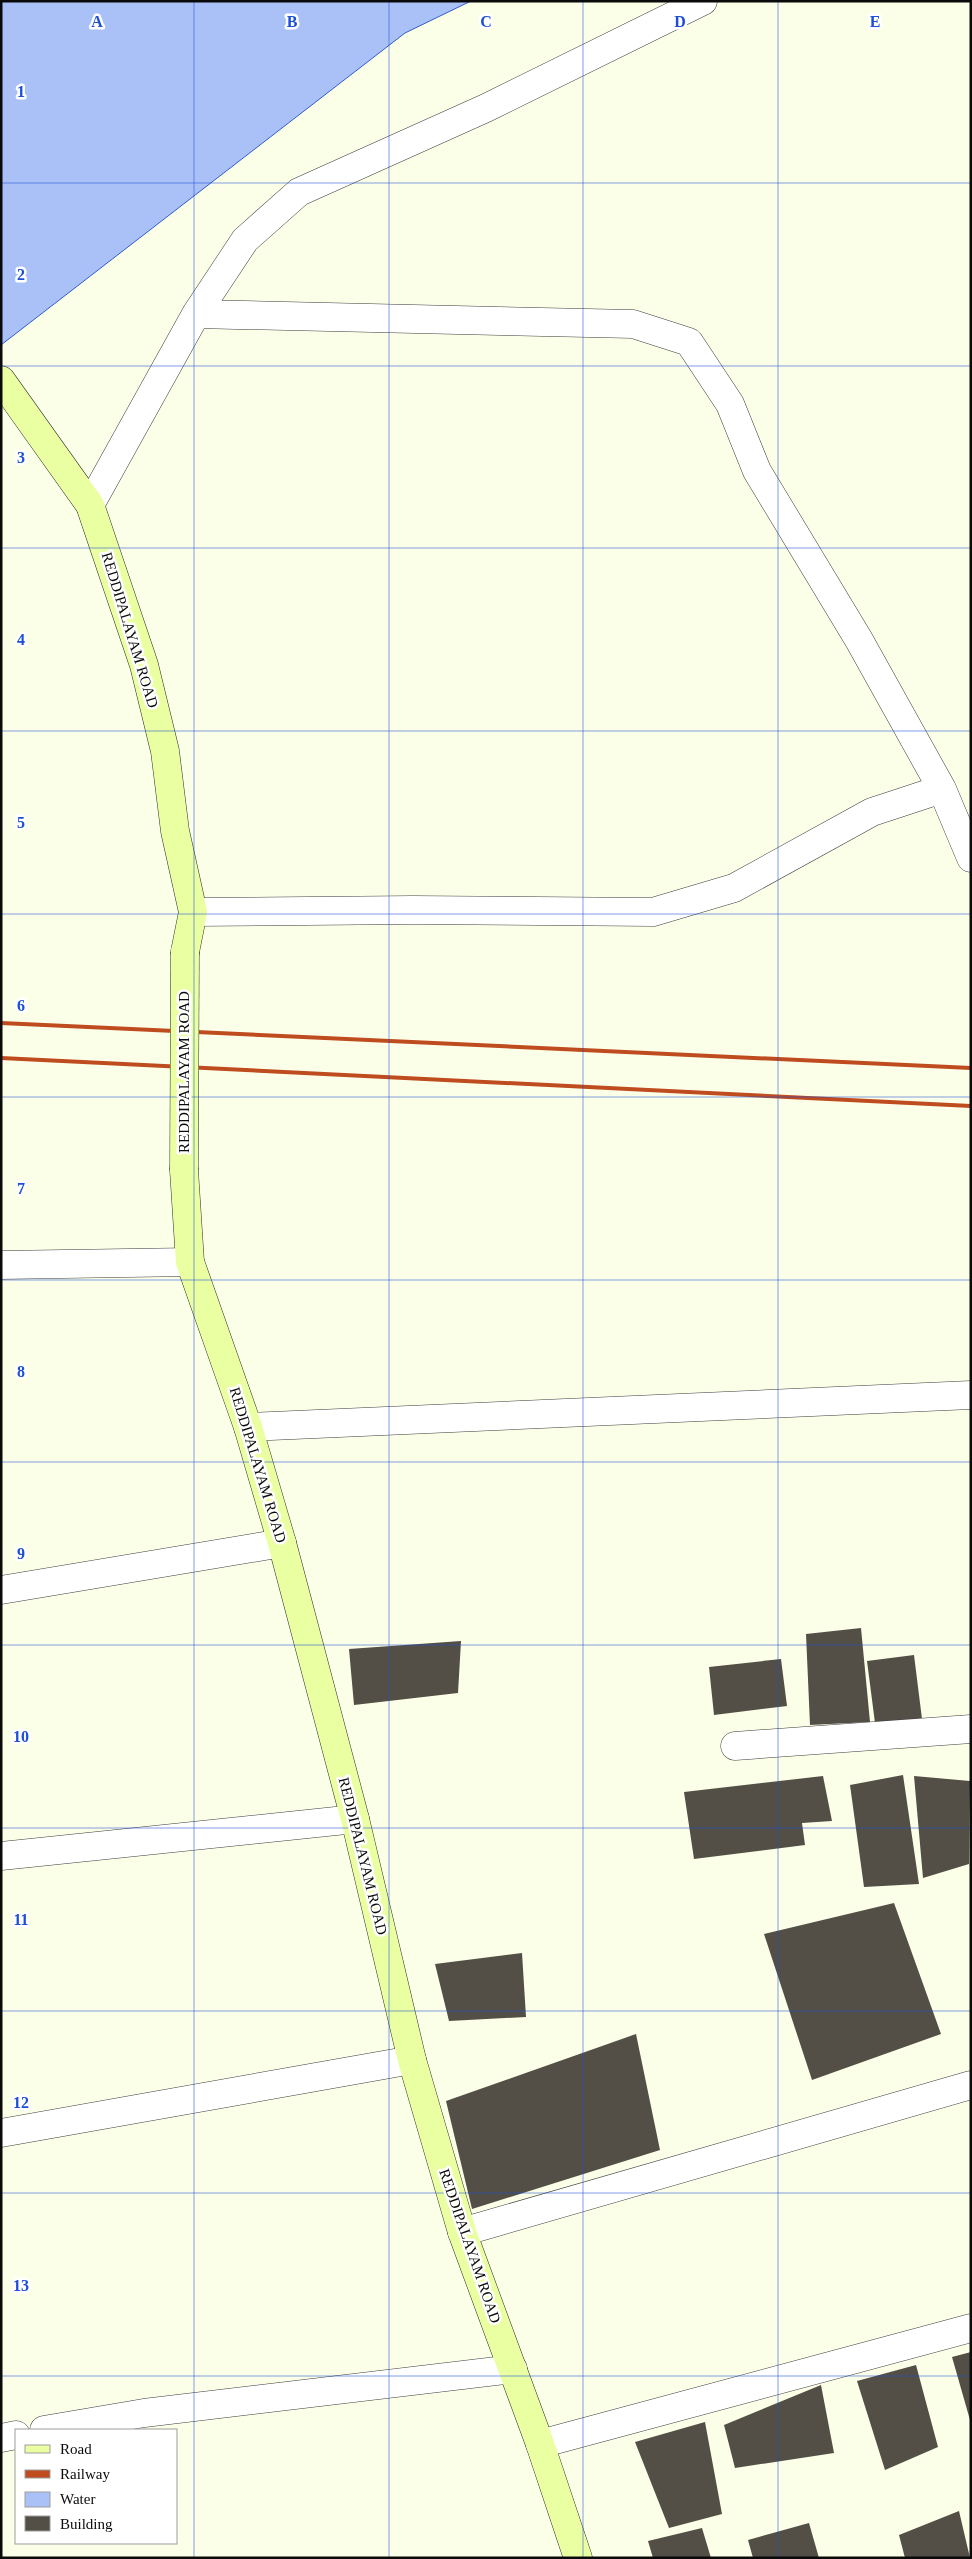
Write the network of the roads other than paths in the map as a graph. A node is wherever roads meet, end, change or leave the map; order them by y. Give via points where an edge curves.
1 (703, 1) edge
2 (196, 314) junction
3 (4, 384) edge
4 (90, 506) junction
5 (942, 789) junction
6 (971, 858) edge
7 (193, 912) junction
8 (190, 1262) junction
9 (1, 1265) edge
10 (971, 1395) edge
11 (248, 1427) junction
12 (282, 1543) junction
13 (1, 1590) edge
14 (971, 1729) edge
15 (735, 1746) dead end
16 (355, 1820) junction
17 (1, 1856) edge
18 (412, 2060) junction
19 (971, 2085) edge
20 (1, 2133) edge
21 (462, 2232) junction
22 (971, 2328) edge
23 (513, 2369) junction
24 (50, 2429) edge
25 (15, 2435) edge
26 (1, 2438) edge
27 (540, 2444) junction
28 (578, 2558) edge

1 - 2 street via 486,108 299,192 245,240
2 - 4 street
2 - 5 street via 633,324 688,342 730,404 757,471 855,632
3 - 4 street, REDDIPALAYAM ROAD
4 - 7 street, REDDIPALAYAM ROAD via 144,665 165,751 175,831
5 - 6 street
5 - 7 street via 872,812 734,888 653,912
7 - 8 street, REDDIPALAYAM ROAD, bridge via 185,952 184,1170
8 - 9 street
8 - 11 street, REDDIPALAYAM ROAD
10 - 11 street
11 - 12 street, REDDIPALAYAM ROAD
12 - 13 street
12 - 16 street, REDDIPALAYAM ROAD
14 - 15 street
16 - 17 street
16 - 18 street, REDDIPALAYAM ROAD
18 - 20 street
18 - 21 street, REDDIPALAYAM ROAD
19 - 21 street
21 - 23 street, REDDIPALAYAM ROAD
22 - 27 street
23 - 24 street via 144,2412
23 - 27 street, REDDIPALAYAM ROAD
25 - 26 street
27 - 28 street, REDDIPALAYAM ROAD

